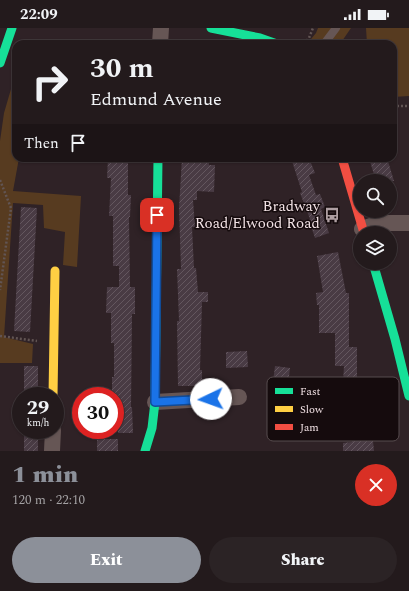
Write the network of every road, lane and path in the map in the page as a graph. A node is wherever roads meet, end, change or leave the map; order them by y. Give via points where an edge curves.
1 (12, 28) edge
2 (161, 28) edge
3 (211, 28) edge
4 (313, 28) edge
5 (336, 28) edge
6 (160, 40) edge
7 (266, 40) edge
8 (307, 40) edge
9 (327, 40) edge
10 (0, 63) edge
11 (397, 106) edge
12 (409, 106) edge
13 (158, 162) edge
14 (343, 162) edge
15 (0, 180) edge
16 (409, 223) edge
17 (362, 226) edge
18 (373, 226) edge
19 (375, 270) edge
20 (55, 271) dead end
21 (0, 290) edge
22 (0, 336) edge
23 (54, 343) junction
24 (53, 387) edge
25 (409, 396) edge
26 (239, 397) dead end
27 (155, 402) junction
28 (53, 439) edge
29 (52, 451) edge
30 (145, 451) edge

1 - 10 street
2 - 6 street
3 - 7 street
4 - 8 path
5 - 9 lane
11 - 12 path
13 - 27 street
14 - 17 street
15 - 21 path via 11,208
16 - 18 street via 379,223
19 - 25 street
20 - 23 street
22 - 23 path
23 - 24 street
26 - 27 street
27 - 30 street via 152,428
28 - 29 street

